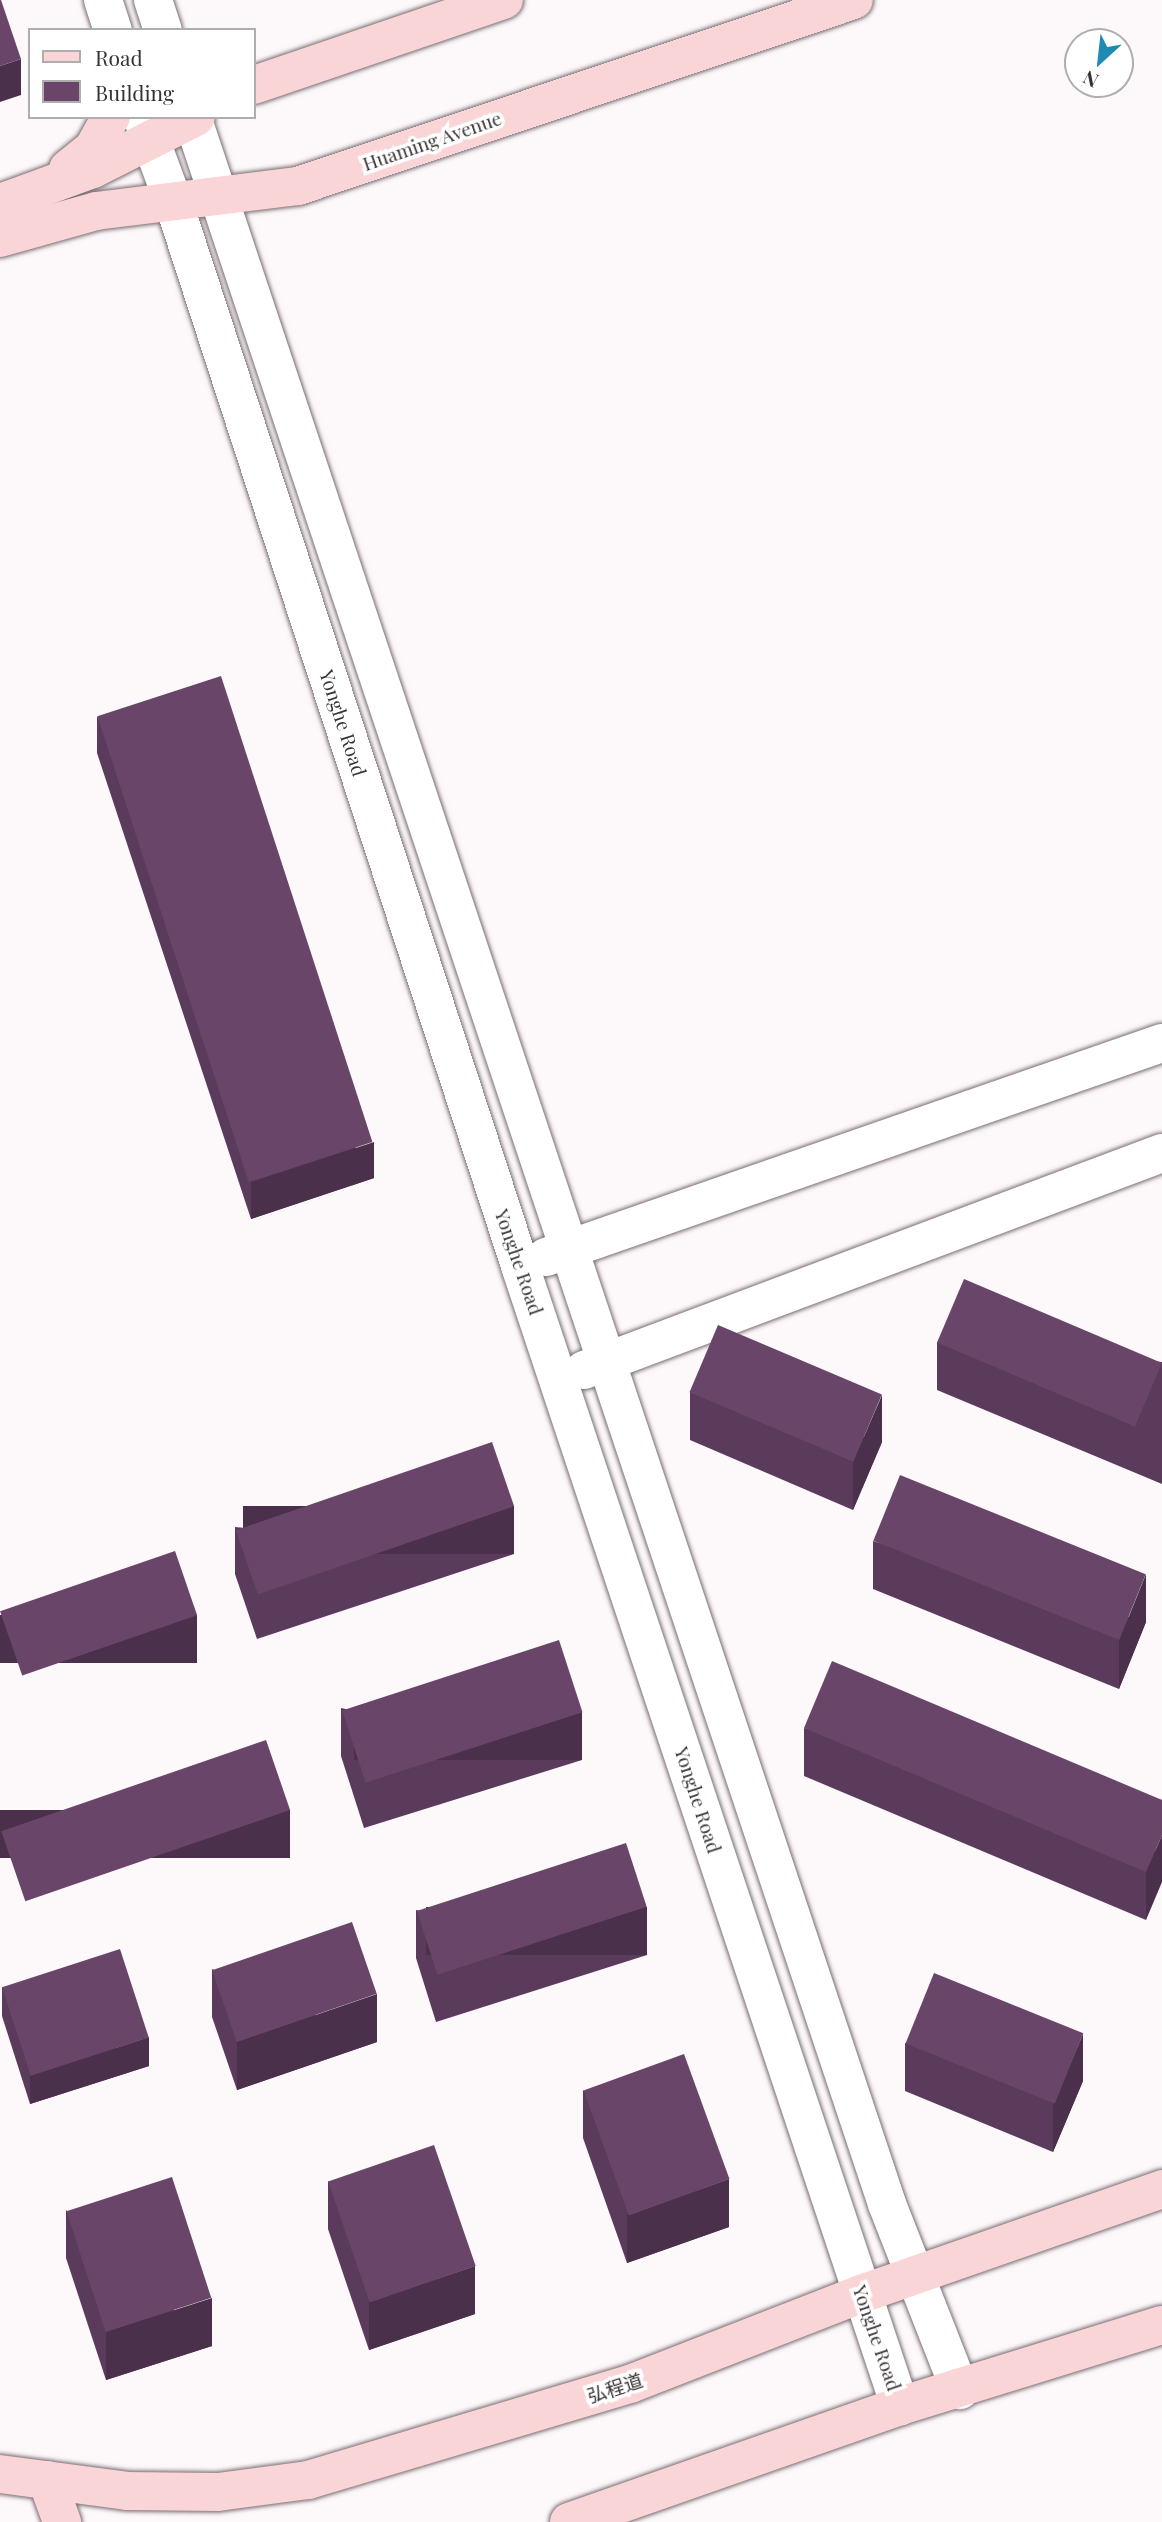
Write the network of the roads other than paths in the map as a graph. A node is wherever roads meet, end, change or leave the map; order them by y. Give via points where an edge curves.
1 (103, 0) edge
2 (153, 0) edge
3 (504, 0) edge
4 (855, 0) edge
5 (112, 28) edge
6 (162, 28) edge
7 (256, 84) edge
8 (188, 119) edge
9 (193, 119) edge
10 (139, 128) edge
11 (219, 195) junction
12 (173, 201) junction
13 (24, 206) edge
14 (0, 238) edge
15 (1162, 1043) edge
16 (1162, 1153) edge
17 (570, 1250) junction
18 (520, 1266) junction
19 (606, 1359) junction
20 (561, 1382) junction
21 (1162, 2189) edge
22 (916, 2278) junction
23 (861, 2294) junction
24 (1162, 2325) edge
25 (960, 2390) junction
26 (900, 2406) junction
27 (0, 2474) edge
28 (47, 2480) junction
29 (62, 2522) edge
30 (569, 2522) edge

1 - 5 street
2 - 6 street
3 - 7 main road
4 - 11 main road, Huaming Avenue via 298,186
8 - 10 main road
9 - 11 street
10 - 12 street, Yonghe Road
10 - 13 main road via 97,191
11 - 12 main road, Huaming Avenue
11 - 17 street
12 - 13 main road, Huaming Avenue
12 - 18 street, Yonghe Road
13 - 14 main road, Huaming Avenue
15 - 17 street
16 - 19 street
17 - 18 street
17 - 19 street
18 - 20 street, Yonghe Road
19 - 20 street
19 - 22 street via 887,2204
20 - 23 street, Yonghe Road
21 - 22 main road, 弘程道
22 - 23 main road, 弘程道
22 - 25 street
23 - 26 street, Yonghe Road
23 - 28 main road, 弘程道 via 630,2385 308,2480 218,2492 127,2491
24 - 25 main road
25 - 26 main road
26 - 30 main road
27 - 28 main road, 弘程道
28 - 29 main road

